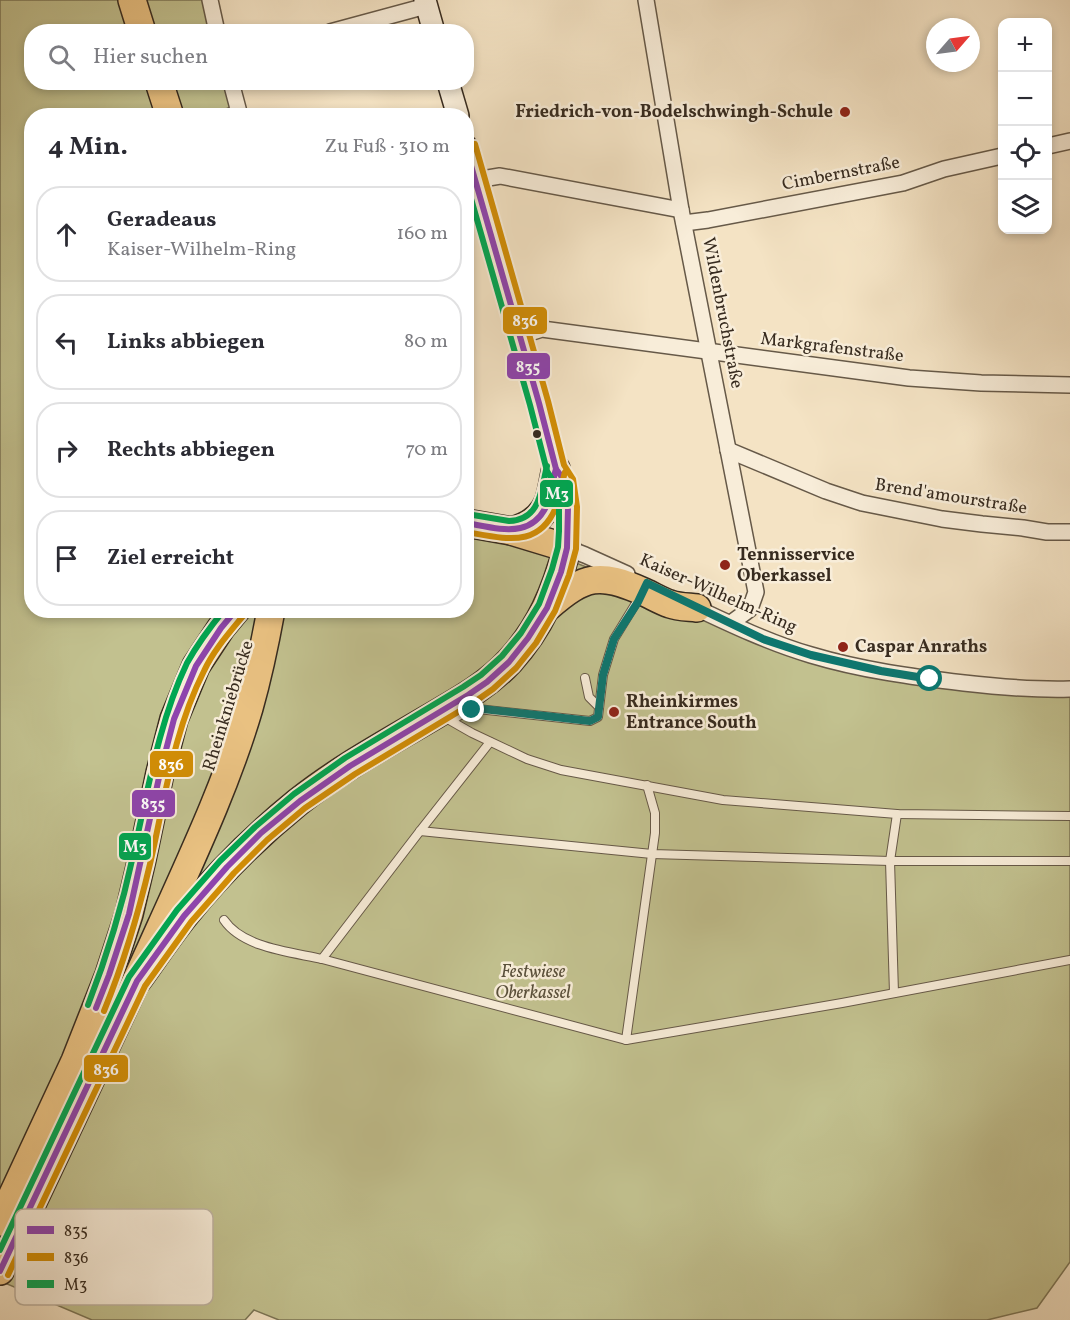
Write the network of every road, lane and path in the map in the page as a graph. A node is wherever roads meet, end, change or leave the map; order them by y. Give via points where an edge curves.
1 (132, 0) edge
2 (150, 0) edge
3 (210, 0) edge
4 (646, 0) edge
5 (426, 3) edge
6 (140, 24) edge
7 (158, 24) edge
8 (215, 24) edge
9 (356, 24) edge
10 (432, 24) edge
11 (162, 90) edge
12 (179, 90) edge
13 (233, 90) edge
14 (450, 90) edge
15 (167, 108) edge
16 (184, 108) edge
17 (238, 108) edge
18 (456, 108) edge
19 (1070, 141) edge
20 (1052, 145) edge
21 (998, 157) edge
22 (474, 173) edge
23 (476, 180) junction
24 (683, 216) junction
25 (520, 336) junction
26 (709, 352) junction
27 (1070, 385) edge
28 (728, 450) junction
29 (556, 469) junction
30 (474, 524) edge
31 (511, 531) junction
32 (1070, 532) edge
33 (567, 549) junction
34 (645, 587) junction
35 (547, 608) junction
36 (698, 608) joint
37 (229, 618) edge
38 (254, 618) edge
39 (270, 618) edge
40 (731, 623) junction
41 (585, 678) dead end
42 (1070, 689) edge
43 (599, 707) junction
44 (490, 742) junction
45 (647, 785) junction
46 (897, 814) junction
47 (1070, 816) edge
48 (420, 831) junction
49 (652, 854) junction
50 (890, 861) junction
51 (1070, 861) edge
52 (224, 920) dead end
53 (322, 959) junction
54 (1070, 960) edge
55 (137, 981) junction
56 (894, 993) junction
57 (626, 1040) junction
58 (87, 1060) junction
59 (26, 1209) edge
60 (0, 1222) edge
61 (15, 1235) edge
62 (0, 1271) edge

1 - 6 highway
2 - 7 highway
3 - 8 street
4 - 24 street, Wildenbruchstraße
5 - 9 street
5 - 10 street
11 - 15 highway
12 - 16 highway
13 - 17 street
14 - 18 street
19 - 20 street
21 - 24 street, Cimbernstraße via 903,183 708,220
22 - 23 street
23 - 24 street, Cimbernstraße via 500,176
23 - 25 street
24 - 26 street, Wildenbruchstraße
25 - 26 street, Markgrafenstraße via 542,329
25 - 29 street
26 - 27 street, Markgrafenstraße via 909,378
26 - 28 street, Wildenbruchstraße
28 - 32 street, Brend'amourstraße via 861,502 982,524
28 - 40 street, Wildenbruchstraße via 756,592 750,609
29 - 31 highway via 542,514 527,526
29 - 33 street via 564,480 568,507
30 - 31 highway
31 - 33 highway
33 - 34 street, Kaiser-Wilhelm-Ring
33 - 35 highway
34 - 35 highway via 592,580 574,586
34 - 36 highway via 670,604
34 - 43 lane via 614,639 600,675
35 - 55 highway via 509,662 487,682 350,766 261,833 184,916
36 - 40 street, Kaiser-Wilhelm-Ring
37 - 58 highway via 196,666 174,719 129,914
38 - 58 highway, Rheinkniebrücke via 235,702 215,759
39 - 55 highway, Rheinkniebrücke via 248,709 229,767
40 - 42 street, Kaiser-Wilhelm-Ring via 811,655 881,671 1002,687
41 - 43 lane via 589,697
43 - 44 lane via 598,717 590,721 478,709 451,721
44 - 45 lane via 561,770
44 - 48 lane
45 - 46 lane via 723,800
45 - 49 lane via 655,813
46 - 47 lane
46 - 50 lane
48 - 49 lane
48 - 53 lane
49 - 50 lane
49 - 57 lane
50 - 51 lane
50 - 56 lane
52 - 53 lane via 241,935 262,945
53 - 57 lane
54 - 56 lane
55 - 58 highway, Rheinkniebrücke
56 - 57 lane
58 - 59 highway
58 - 60 highway
61 - 62 highway

